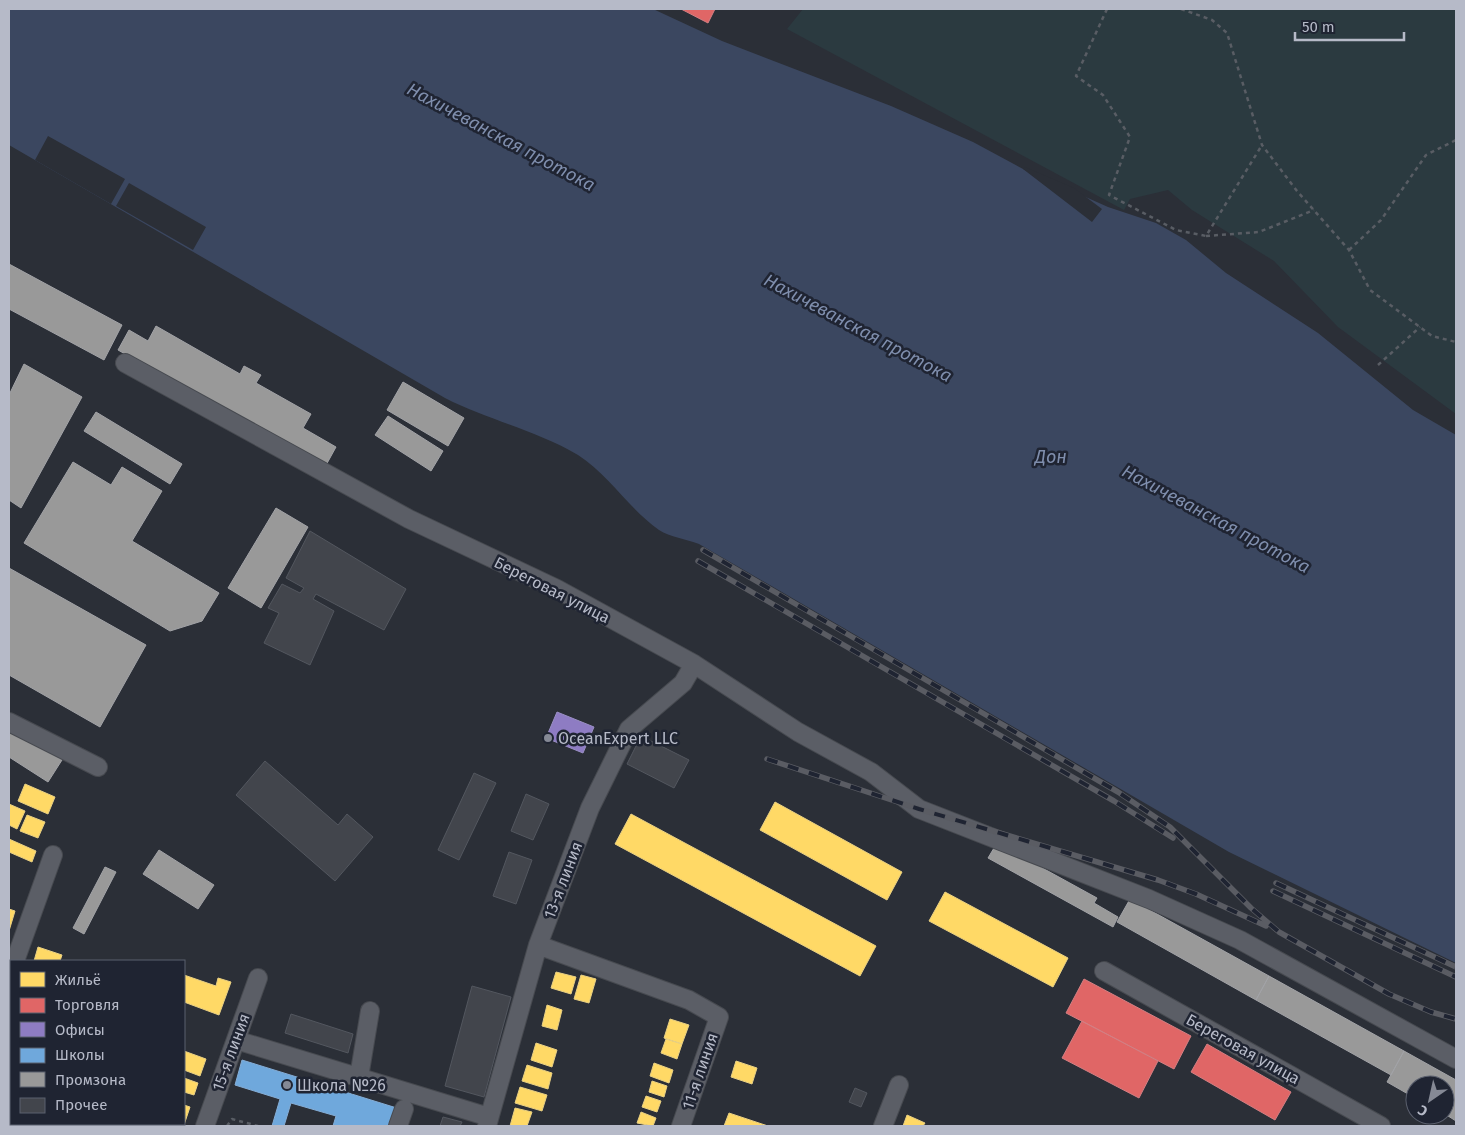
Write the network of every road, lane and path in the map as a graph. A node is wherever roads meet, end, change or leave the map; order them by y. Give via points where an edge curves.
1 (1107, 9) edge
2 (1181, 9) edge
3 (1456, 140) edge
4 (1262, 145) junction
5 (1314, 210) junction
6 (1206, 236) junction
7 (1349, 250) junction
8 (1420, 327) junction
9 (1456, 342) edge
10 (125, 363) dead end
11 (1378, 366) dead end
12 (694, 664) junction
13 (9, 722) edge
14 (98, 767) dead end
15 (53, 855) dead end
16 (538, 945) junction
17 (15, 960) edge
18 (1104, 971) dead end
19 (258, 978) dead end
20 (370, 1011) dead end
21 (236, 1040) junction
22 (1456, 1060) edge
23 (359, 1077) junction
24 (899, 1085) dead end
25 (404, 1109) dead end
26 (488, 1122) edge
27 (205, 1126) edge
28 (227, 1126) edge
29 (258, 1126) edge
30 (398, 1126) edge
31 (681, 1126) edge
32 (883, 1126) edge
33 (1381, 1126) edge

1 - 6 path via 1076,76 1103,95 1130,137 1109,195 1176,230
2 - 4 path via 1212,20 1227,33
3 - 7 path via 1426,155 1381,220
4 - 5 path
4 - 6 path
5 - 6 path via 1259,232
5 - 7 path
7 - 8 path via 1370,290
8 - 9 path via 1432,336
8 - 11 path
10 - 12 street, Береговая улица via 409,519 557,590
12 - 16 street, 13-я линия via 683,683 629,729 590,808
12 - 22 street, Береговая улица via 798,732 871,772 919,809 1149,899 1240,940
13 - 14 street
15 - 17 street
16 - 26 street, 13-я линия
16 - 31 street, 11-я линия via 689,1000 719,1017
18 - 33 street, Береговая улица
19 - 21 street, 15-я линия
20 - 23 street
21 - 23 street
21 - 27 street, 15-я линия
23 - 26 street
24 - 32 street
25 - 30 street
28 - 29 path via 230,1119

